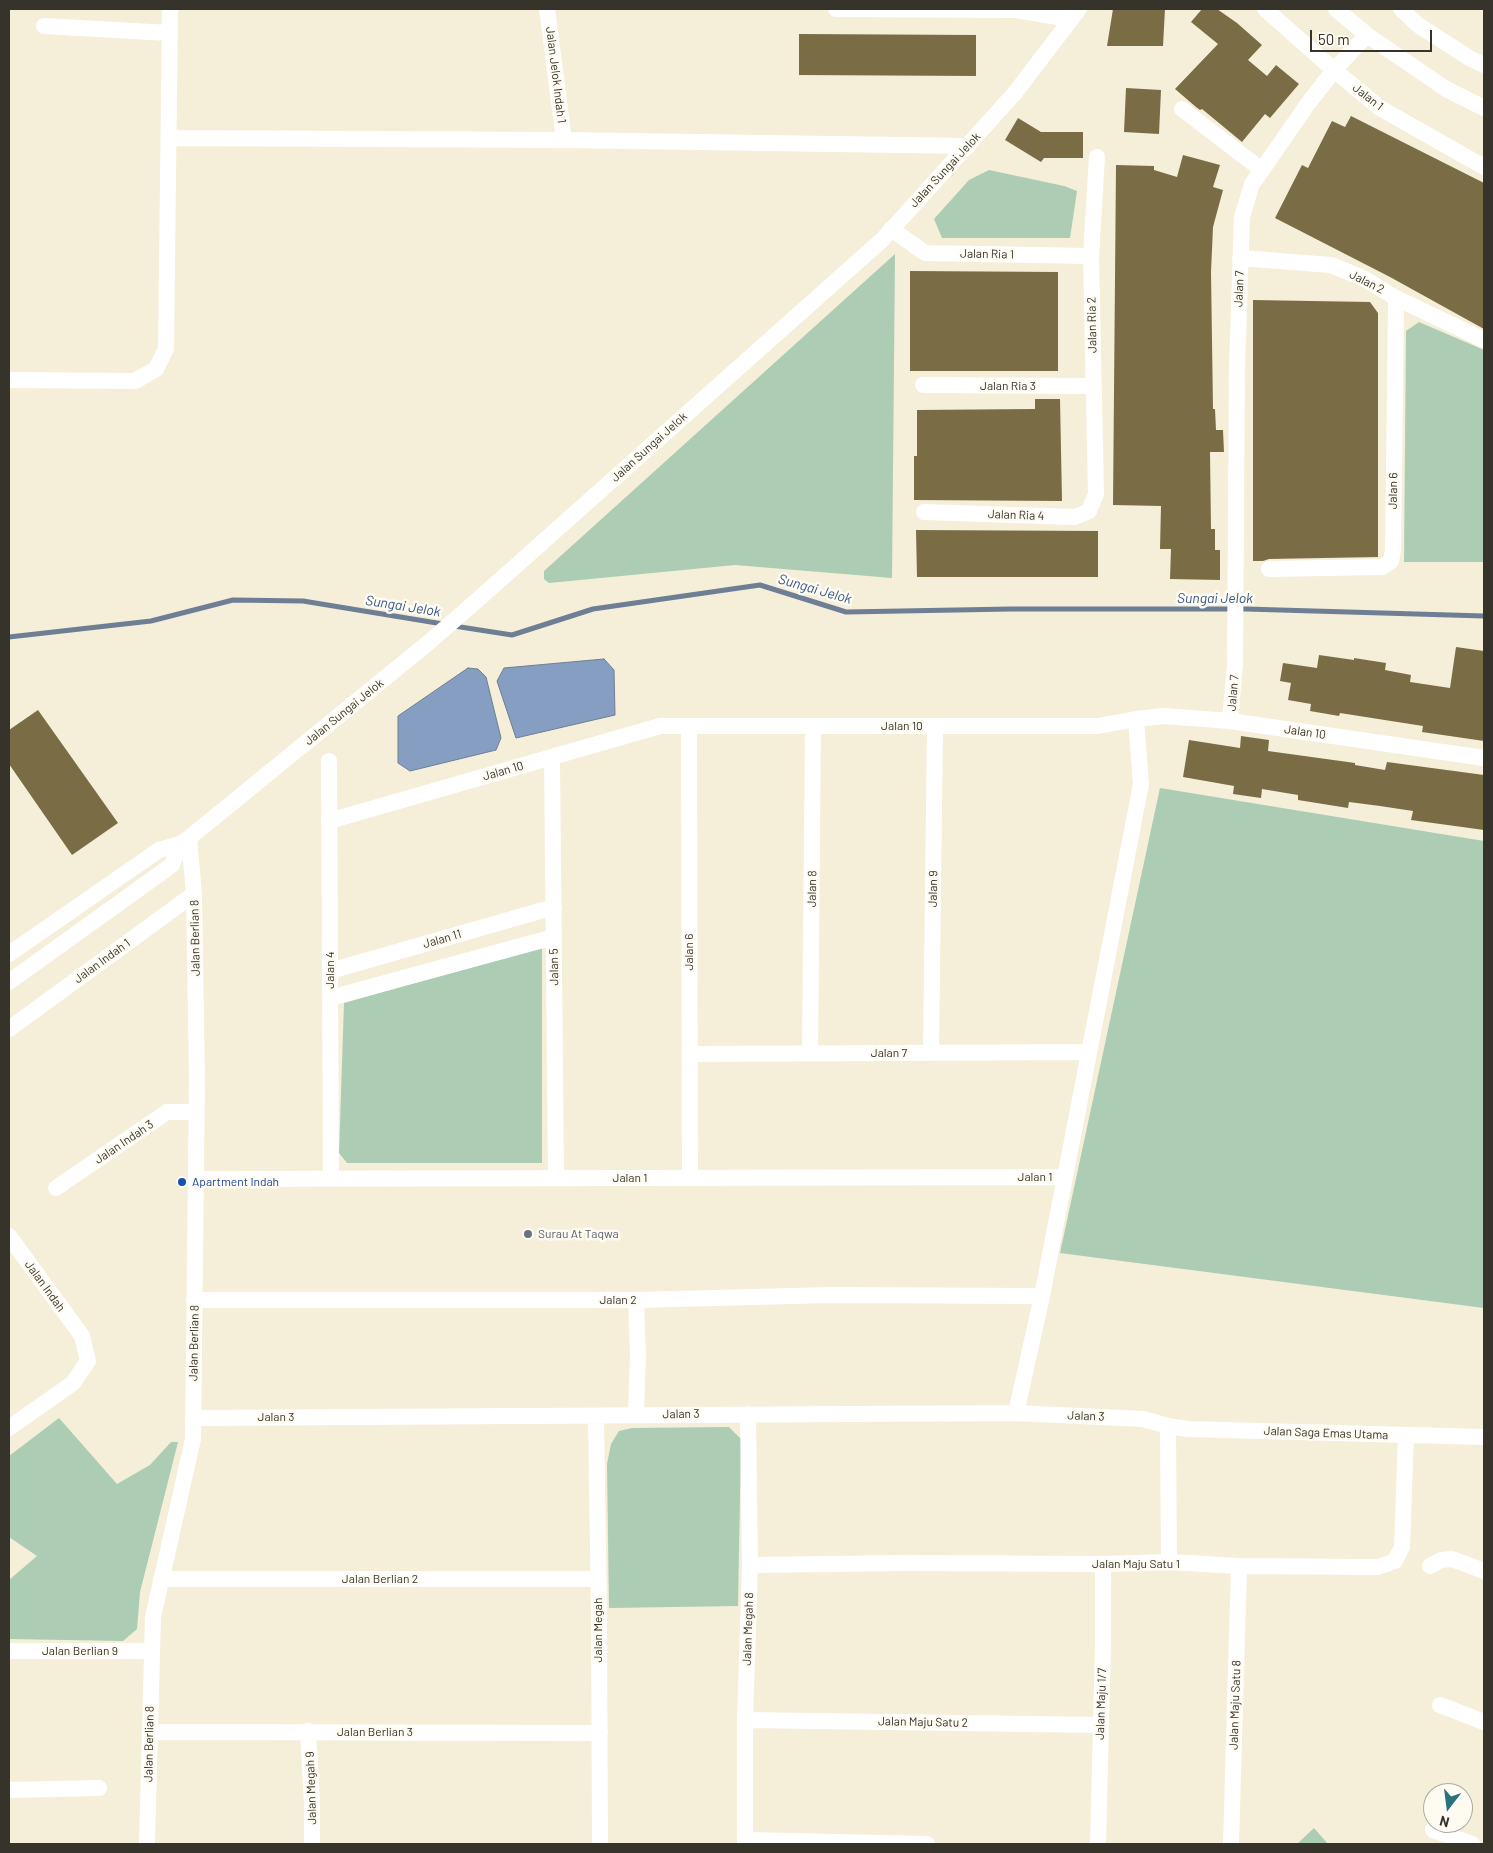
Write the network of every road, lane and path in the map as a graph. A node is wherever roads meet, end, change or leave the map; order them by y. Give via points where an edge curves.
1 (170, 9) edge
2 (547, 9) edge
3 (556, 9) edge
4 (836, 9) edge
5 (1265, 9) edge
6 (1336, 9) edge
7 (1400, 9) edge
8 (1074, 14) edge
9 (44, 26) dead end
10 (170, 33) junction
11 (1367, 35) junction
12 (1484, 65) edge
13 (1334, 70) junction
14 (1484, 108) edge
15 (1182, 109) dead end
16 (169, 138) junction
17 (564, 140) junction
18 (968, 146) junction
19 (1097, 158) dead end
20 (1484, 167) edge
21 (1262, 170) junction
22 (891, 229) junction
23 (1091, 256) junction
24 (1240, 258) junction
25 (1396, 298) junction
26 (1484, 340) edge
27 (9, 380) edge
28 (923, 385) dead end
29 (1094, 386) junction
30 (1096, 494) joint
31 (924, 512) dead end
32 (1269, 569) dead end
33 (1136, 719) junction
34 (1230, 721) junction
35 (689, 726) junction
36 (813, 726) junction
37 (936, 726) junction
38 (552, 756) junction
39 (1484, 758) edge
40 (329, 761) dead end
41 (329, 821) junction
42 (185, 841) junction
43 (194, 894) junction
44 (554, 907) junction
45 (554, 937) junction
46 (9, 954) edge
47 (330, 971) junction
48 (9, 982) edge
49 (330, 998) junction
50 (9, 1028) edge
51 (1089, 1052) junction
52 (810, 1053) junction
53 (931, 1053) junction
54 (690, 1054) junction
55 (196, 1112) junction
56 (1064, 1176) junction
57 (556, 1178) junction
58 (690, 1178) junction
59 (196, 1179) junction
60 (331, 1179) junction
61 (56, 1188) dead end
62 (10, 1241) edge
63 (1042, 1296) junction
64 (194, 1300) junction
65 (636, 1300) junction
66 (1016, 1413) junction
67 (748, 1414) junction
68 (636, 1415) junction
69 (596, 1416) junction
70 (193, 1418) junction
71 (1168, 1426) junction
72 (9, 1428) edge
73 (1406, 1436) junction
74 (1484, 1437) edge
75 (1169, 1562) junction
76 (1103, 1564) junction
77 (750, 1565) junction
78 (1239, 1566) junction
79 (1430, 1566) dead end
80 (1484, 1571) edge
81 (161, 1579) junction
82 (598, 1579) junction
83 (9, 1651) edge
84 (151, 1652) junction
85 (1440, 1705) dead end
86 (745, 1720) junction
87 (1484, 1722) edge
88 (1101, 1725) junction
89 (308, 1731) junction
90 (150, 1732) junction
91 (600, 1732) junction
92 (99, 1788) dead end
93 (9, 1790) edge
94 (1441, 1833) edge
95 (745, 1842) edge
96 (147, 1844) edge
97 (312, 1844) edge
98 (600, 1844) edge
99 (927, 1844) edge
100 (1098, 1844) edge
101 (1231, 1844) edge
102 (1472, 1844) edge

1 - 10 street
2 - 3 street
2 - 17 street, Jalan Jelok Indah 1
4 - 8 street via 1016,10
5 - 13 street, Jalan 1
6 - 11 street
7 - 12 street via 1418,25
8 - 18 street, Jalan Sungai Jelok via 1014,94
9 - 10 street
10 - 16 street
11 - 13 street, Jalan 7
11 - 14 street via 1446,90
13 - 20 street, Jalan 1 via 1380,108
13 - 21 street, Jalan 7
15 - 21 street
16 - 17 street
16 - 27 street via 166,349 156,369 135,381
17 - 18 street
18 - 22 street, Jalan Sungai Jelok
19 - 23 street, Jalan Ria 2
21 - 24 street, Jalan 7 via 1252,184 1242,217
22 - 23 street, Jalan Ria 1 via 925,253
22 - 42 street, Jalan Sungai Jelok via 428,643
23 - 29 street, Jalan Ria 2
24 - 25 street, Jalan 2 via 1331,266 1365,279
24 - 34 street, Jalan 7 via 1235,664
25 - 26 street, Jalan 2
25 - 32 street, Jalan 6 via 1391,561 1382,567
28 - 29 street, Jalan Ria 3
29 - 30 street, Jalan Ria 2
30 - 31 street, Jalan Ria 4 via 1089,511 1075,517
33 - 34 street, Jalan 10 via 1164,716
33 - 37 street, Jalan 10 via 1098,726
33 - 51 street via 1141,784
34 - 39 street, Jalan 10
35 - 36 street, Jalan 10
35 - 38 street, Jalan 10 via 660,726
35 - 54 street, Jalan 6
36 - 37 street, Jalan 10
36 - 52 street, Jalan 8
37 - 53 street, Jalan 9
38 - 41 street, Jalan 10
38 - 44 street, Jalan 5
40 - 41 street, Jalan 4
41 - 47 street, Jalan 4
42 - 43 street, Jalan Berlian 8
42 - 46 street, Jalan Sungai Jelok via 159,850
42 - 48 street, Jalan Sungai Jelok via 172,865
43 - 50 street, Jalan Indah 1
43 - 55 street, Jalan Berlian 8
44 - 45 street, Jalan 5
44 - 47 street, Jalan 11
45 - 49 street
45 - 57 street, Jalan 5
47 - 49 street, Jalan 4
49 - 60 street, Jalan 4
51 - 53 street, Jalan 7
51 - 56 street
52 - 53 street, Jalan 7
52 - 54 street, Jalan 7
54 - 58 street, Jalan 6
55 - 59 street, Jalan Berlian 8
55 - 61 street, Jalan Indah 3 via 167,1112
56 - 58 street, Jalan 1
56 - 63 street
57 - 58 street, Jalan 1
57 - 60 street, Jalan 1
59 - 60 street, Jalan 1
59 - 64 street, Jalan Berlian 8
62 - 72 street, Jalan Indah via 82,1336 88,1361 73,1383
63 - 65 street, Jalan 2 via 831,1295
63 - 66 street
64 - 65 street, Jalan 2
64 - 70 street, Jalan Berlian 8
65 - 68 street
66 - 67 street, Jalan 3
66 - 71 street, Jalan 3 via 1143,1418
67 - 68 street, Jalan 3
67 - 77 street, Jalan Megah 8
68 - 69 street, Jalan 3
69 - 70 street, Jalan 3
69 - 82 street, Jalan Megah
70 - 81 street, Jalan Berlian 8 via 193,1439
71 - 73 street, Jalan Saga Emas Utama
71 - 75 street
73 - 74 street, Jalan Saga Emas Utama
73 - 78 street, Jalan Maju Satu 1 via 1402,1547 1396,1561 1378,1567
75 - 76 street, Jalan Maju Satu 1
75 - 78 street, Jalan Maju Satu 1
76 - 77 street, Jalan Maju Satu 1
76 - 88 street, Jalan Maju 1/7
77 - 86 street, Jalan Megah 8
78 - 101 street, Jalan Maju Satu 8
79 - 80 street via 1441,1560 1452,1560
81 - 82 street, Jalan Berlian 2
81 - 84 street, Jalan Berlian 8 via 152,1617
82 - 91 street, Jalan Megah
83 - 84 street, Jalan Berlian 9
84 - 90 street, Jalan Berlian 8
85 - 87 street
86 - 88 street, Jalan Maju Satu 2
86 - 95 street, Jalan Megah 8
88 - 100 street, Jalan Maju 1/7
89 - 90 street, Jalan Berlian 3
89 - 91 street, Jalan Berlian 3
89 - 97 street, Jalan Megah 9
90 - 96 street, Jalan Berlian 8
91 - 98 street, Jalan Megah
92 - 93 street
94 - 102 street
95 - 99 street

